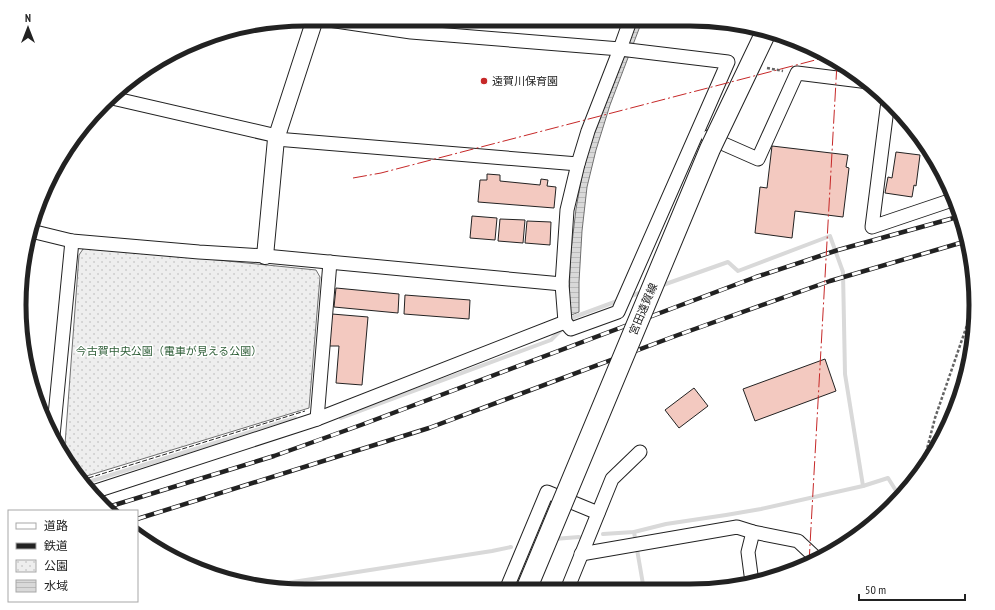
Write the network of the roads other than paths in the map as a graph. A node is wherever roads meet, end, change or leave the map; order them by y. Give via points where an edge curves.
1 (313, 26) edge
2 (370, 26) edge
3 (414, 26) edge
4 (628, 26) edge
5 (411, 32) junction
6 (764, 37) edge
7 (620, 49) junction
8 (855, 80) edge
9 (117, 99) edge
10 (887, 108) edge
11 (698, 132) junction
12 (276, 138) junction
13 (578, 164) junction
14 (949, 201) edge
15 (36, 232) edge
16 (72, 241) junction
17 (265, 256) junction
18 (330, 262) junction
19 (562, 284) junction
20 (565, 322) junction
21 (317, 419) junction
22 (55, 428) edge
23 (640, 452) dead end
24 (97, 491) edge
25 (598, 513) junction
26 (753, 532) junction
27 (581, 554) junction
28 (813, 555) edge
29 (752, 577) edge
30 (509, 584) edge
31 (529, 584) edge
32 (569, 584) edge

1 - 12 street
2 - 5 street
3 - 5 street
4 - 7 street
5 - 7 street
6 - 31 main road, 宮田遠賀線, bridge via 710,149
7 - 11 street via 728,62
7 - 13 street
8 - 11 street via 797,73 758,159
9 - 12 street
10 - 14 street via 872,227
11 - 20 street via 618,312 571,329
12 - 13 street
12 - 17 street
13 - 19 street via 567,210
15 - 16 street
16 - 17 street
16 - 22 street
17 - 18 street
18 - 19 street
18 - 21 street
19 - 20 street
20 - 21 street
21 - 24 street
23 - 25 street via 612,479
25 - 27 street
25 - 30 street via 547,492
26 - 27 street via 737,527
26 - 28 street via 798,541
26 - 29 street via 748,552
27 - 32 street

